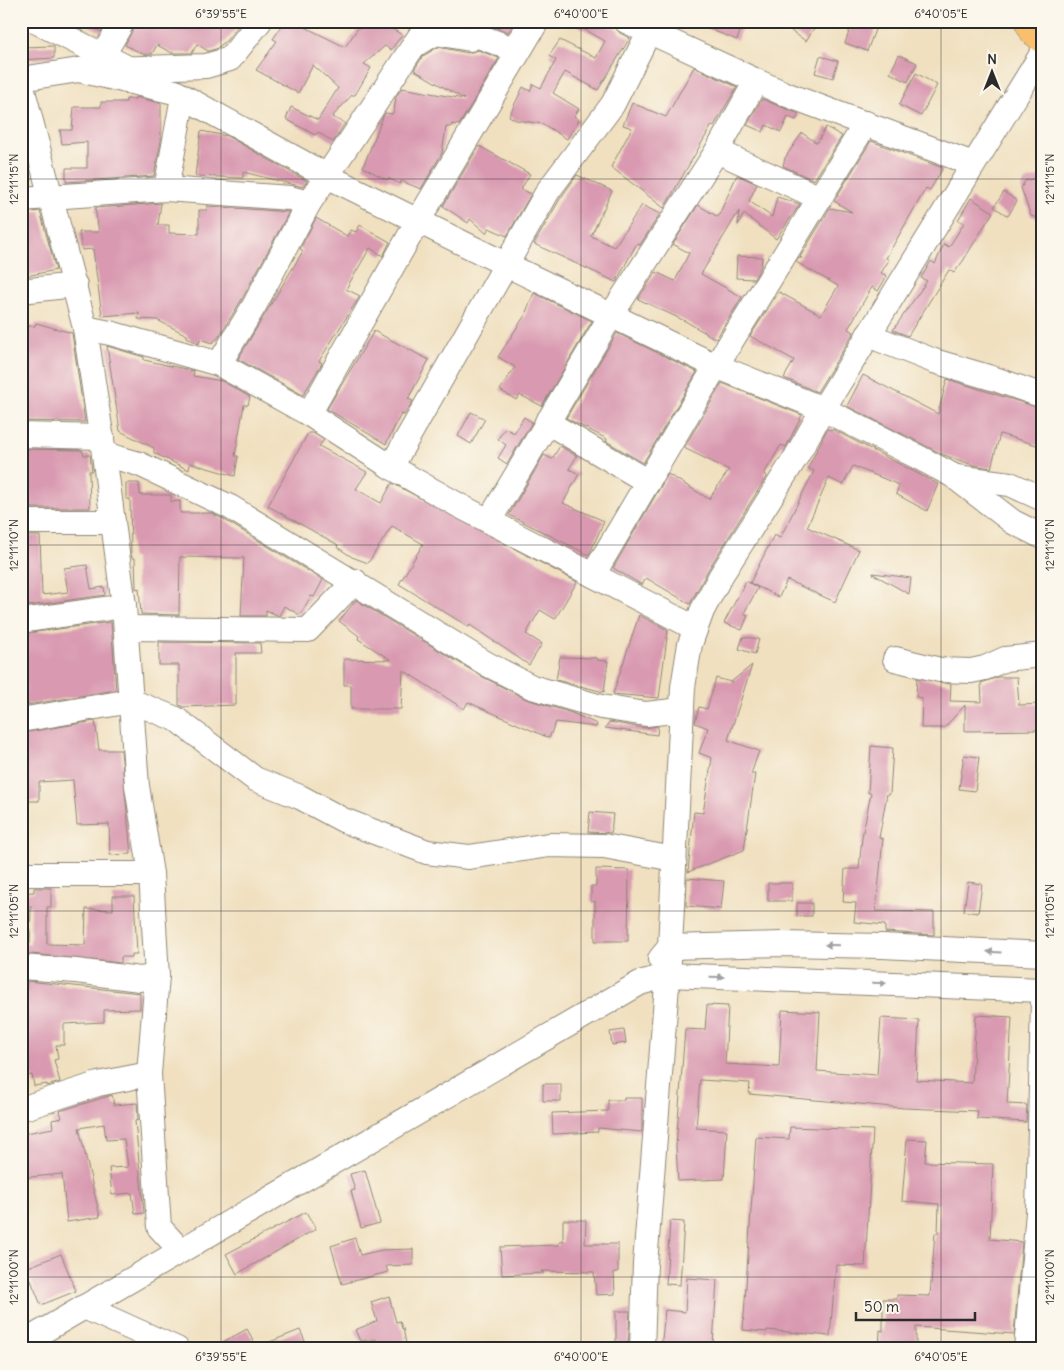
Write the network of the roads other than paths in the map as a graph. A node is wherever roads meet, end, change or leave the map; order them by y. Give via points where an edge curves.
1 (35, 21) edge
2 (123, 21) edge
3 (260, 21) edge
4 (430, 21) edge
5 (533, 21) edge
6 (537, 21) edge
7 (626, 21) edge
8 (649, 32) junction
9 (412, 47) junction
10 (1043, 52) edge
11 (103, 55) junction
12 (128, 68) junction
13 (79, 70) junction
14 (21, 79) edge
15 (756, 81) junction
16 (21, 83) edge
17 (182, 97) junction
18 (866, 123) junction
19 (717, 151) junction
20 (973, 164) junction
21 (327, 176) junction
22 (166, 189) junction
23 (51, 197) junction
24 (820, 198) junction
25 (21, 199) edge
26 (309, 203) junction
27 (418, 221) junction
28 (505, 264) junction
29 (75, 285) junction
30 (21, 291) edge
31 (612, 314) junction
32 (85, 328) junction
33 (868, 335) junction
34 (219, 364) junction
35 (716, 366) junction
36 (1043, 396) edge
37 (822, 409) junction
38 (308, 414) junction
39 (547, 422) junction
40 (21, 435) edge
41 (103, 445) junction
42 (391, 467) junction
43 (954, 476) junction
44 (648, 482) junction
45 (1043, 499) edge
46 (489, 521) junction
47 (21, 522) edge
48 (113, 522) junction
49 (1043, 537) edge
50 (593, 575) junction
51 (355, 582) junction
52 (125, 617) junction
53 (21, 620) edge
54 (696, 628) junction
55 (1043, 655) edge
56 (895, 659) dead end
57 (131, 701) junction
58 (682, 710) junction
59 (21, 720) edge
60 (674, 861) junction
61 (21, 874) edge
62 (151, 874) junction
63 (670, 947) junction
64 (1043, 954) edge
65 (21, 967) edge
66 (668, 974) junction
67 (157, 976) junction
68 (640, 983) junction
69 (1043, 990) edge
70 (1043, 1001) edge
71 (148, 1074) junction
72 (1042, 1088) edge
73 (21, 1109) edge
74 (181, 1250) junction
75 (84, 1307) junction
76 (21, 1344) edge
77 (177, 1349) edge
78 (642, 1349) edge
79 (1026, 1349) edge

1 - 11 street
2 - 11 street
3 - 12 street via 230,59 206,66
4 - 9 street
5 - 9 street via 513,49 476,35 470,40 436,33
6 - 27 street
7 - 8 street
8 - 15 street
8 - 28 street via 613,104 548,191
9 - 21 street
10 - 20 street
11 - 12 street
12 - 13 street
13 - 14 street
13 - 17 street via 130,80 175,92
15 - 18 street
15 - 19 street
16 - 23 street
17 - 21 street
17 - 22 street
18 - 20 street
18 - 24 street
19 - 24 street
19 - 31 street
20 - 33 street
21 - 26 street
21 - 27 street
22 - 23 street
22 - 26 street via 290,198
23 - 25 street
23 - 29 street
24 - 35 street
26 - 34 street
27 - 28 street
27 - 38 street
28 - 31 street
28 - 42 street
29 - 30 street
29 - 32 street
31 - 35 street
31 - 39 street
32 - 34 street
32 - 41 street
33 - 36 street via 934,361
33 - 37 street
34 - 38 street
35 - 37 street
35 - 44 street
37 - 43 street
37 - 54 street via 796,457 720,577
38 - 42 street
39 - 44 street
39 - 46 street
40 - 41 street
41 - 48 street
41 - 51 street via 230,507
42 - 46 street
43 - 45 street via 1010,484
43 - 49 street via 1013,522
44 - 50 street
46 - 50 street
47 - 48 street
48 - 52 street
50 - 54 street
51 - 52 street via 308,630
51 - 58 street via 487,664 532,687 600,707 646,714
52 - 53 street
52 - 57 street
54 - 58 street via 690,644
55 - 56 street via 1005,659 971,671 940,670
57 - 59 street
57 - 60 street via 176,719 255,779 300,797 343,820 427,852 469,857 549,845 604,846
57 - 62 street via 137,786
58 - 60 street
60 - 63 street
61 - 62 street
62 - 67 street
64 -> 63 street via 790,944
63 - 66 street
63 - 68 street
65 - 67 street via 140,979
66 - 68 street
66 -> 69 street
66 - 78 street via 645,1264
67 - 71 street
68 - 74 street
70 - 72 street
71 - 73 street via 98,1084
71 - 74 street via 159,1226
72 - 79 street via 1038,1212
74 - 75 street
75 - 76 street
75 - 77 street

